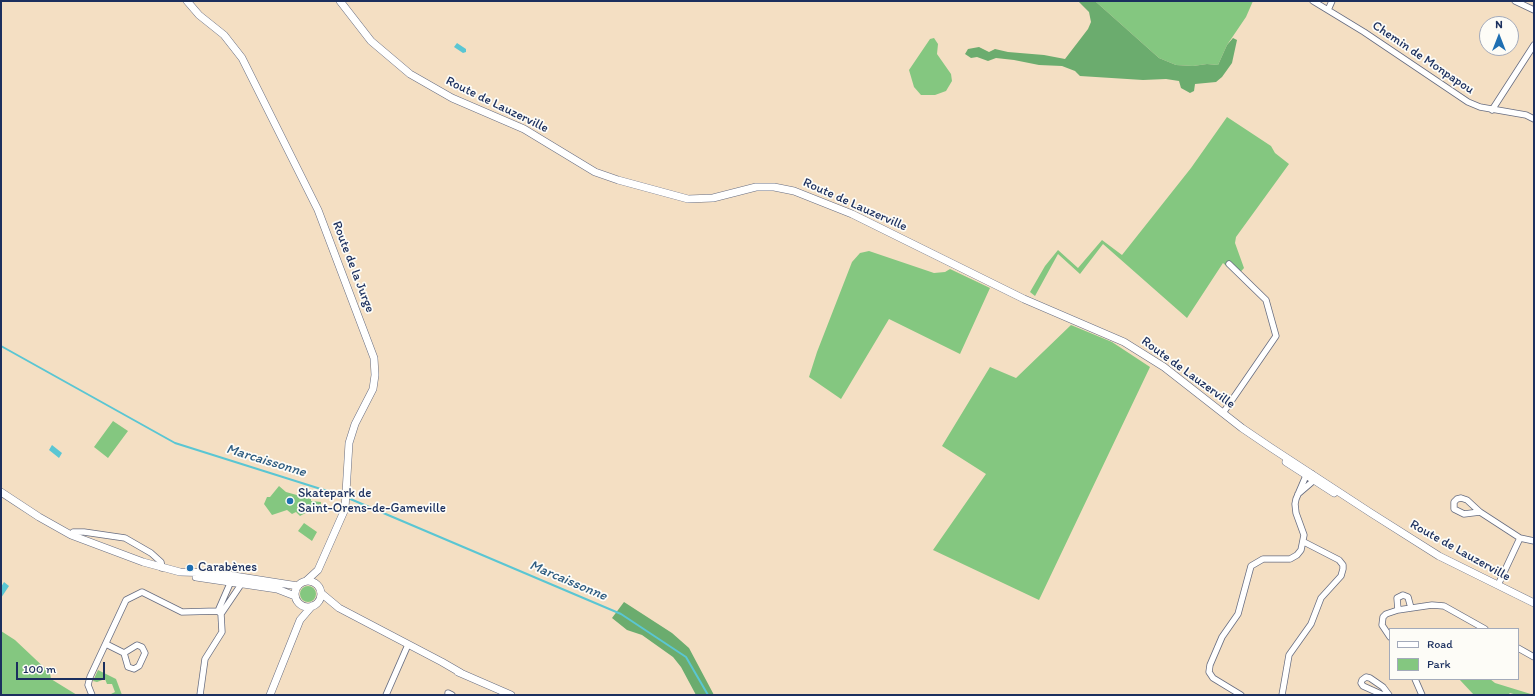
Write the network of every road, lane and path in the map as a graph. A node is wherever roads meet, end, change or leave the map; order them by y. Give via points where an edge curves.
1 (187, 1) edge
2 (340, 1) edge
3 (1313, 1) edge
4 (1332, 1) edge
5 (1515, 1) edge
6 (1328, 10) junction
7 (1534, 10) edge
8 (1534, 45) edge
9 (1492, 110) junction
10 (1534, 119) edge
11 (1229, 264) dead end
12 (1223, 413) junction
13 (1310, 477) junction
14 (1, 492) edge
15 (1298, 494) junction
16 (1480, 512) dead end
17 (71, 535) junction
18 (1520, 538) junction
19 (1534, 541) edge
20 (1304, 542) junction
21 (162, 568) junction
22 (318, 570) junction
23 (232, 580) junction
24 (306, 581) junction
25 (242, 584) junction
26 (1498, 585) junction
27 (298, 586) junction
28 (320, 590) junction
29 (297, 600) junction
30 (1534, 603) edge
31 (314, 606) junction
32 (339, 608) junction
33 (1411, 608) junction
34 (1398, 610) junction
35 (220, 613) junction
36 (300, 620) junction
37 (1483, 628) edge
38 (378, 630) junction
39 (1389, 636) edge
40 (106, 644) junction
41 (407, 647) junction
42 (1519, 649) edge
43 (124, 653) dead end
44 (1534, 657) edge
45 (461, 673) junction
46 (1415, 680) edge
47 (92, 695) edge
48 (200, 695) edge
49 (270, 695) edge
50 (386, 695) edge
51 (448, 695) edge
52 (452, 695) edge
53 (511, 695) edge
54 (1241, 695) edge
55 (1282, 695) edge
56 (1383, 695) edge
57 (1389, 695) edge
58 (1422, 695) edge

1 - 22 street, Route de la Jurge via 199,15 224,35 242,58 311,193 370,347 375,367 375,381 349,443 346,504
2 - 12 street, Route de Lauzerville via 371,41 410,74 447,95 524,129 594,172 647,189 692,199 713,198 756,188 774,187 831,204 1024,299 1124,342 1164,367
3 - 6 street, Chemin de Monpapou
4 - 6 street
5 - 7 street
6 - 9 street, Chemin de Monpapou via 1450,92 1468,102
8 - 9 street
9 - 10 street, Chemin de Monpapou via 1526,115
11 - 12 street via 1266,300 1276,336
12 - 13 street, Route de Lauzerville
13 - 15 street
13 - 15 street
13 - 26 street, Route de Lauzerville via 1439,556
14 - 17 street via 39,518
15 - 20 street via 1295,508 1303,528
16 - 18 street
17 - 21 street
17 - 21 street via 73,532 84,532 125,538 151,552 161,562
18 - 19 street
18 - 26 street
20 - 54 street via 1299,553 1293,558 1260,559 1249,570 1238,614 1222,637 1209,668 1214,678
20 - 55 street via 1339,560 1343,569 1341,576 1321,598 1311,624 1289,655
21 - 23 street via 180,572 215,573
22 - 24 street, Route de la Jurge
22 - 28 street, Route de la Jurge
23 - 25 street
23 - 27 street
23 - 35 street
24 - 27 street
24 - 28 street via 311,581
25 - 29 street via 277,589
25 - 35 street
26 - 30 street, Route de Lauzerville
27 - 29 street
28 - 31 street via 320,600
28 - 32 street
29 - 31 street via 302,606
29 - 36 street
31 - 32 street via 326,604
31 - 36 street
32 - 38 street
33 - 34 street
33 - 34 street via 1408,597 1403,595 1397,598
33 - 37 street via 1444,606
34 - 39 street via 1386,614 1382,621
35 - 40 street via 182,612 142,592 126,600
35 - 48 street via 222,632 205,659
36 - 49 street
38 - 41 street
38 - 45 street
40 - 43 street
40 - 47 street via 90,677 88,685
41 - 45 street
41 - 50 street
42 - 44 street
45 - 53 street
46 - 58 street
51 - 52 street
56 - 57 street via 1363,686 1362,680 1370,678

